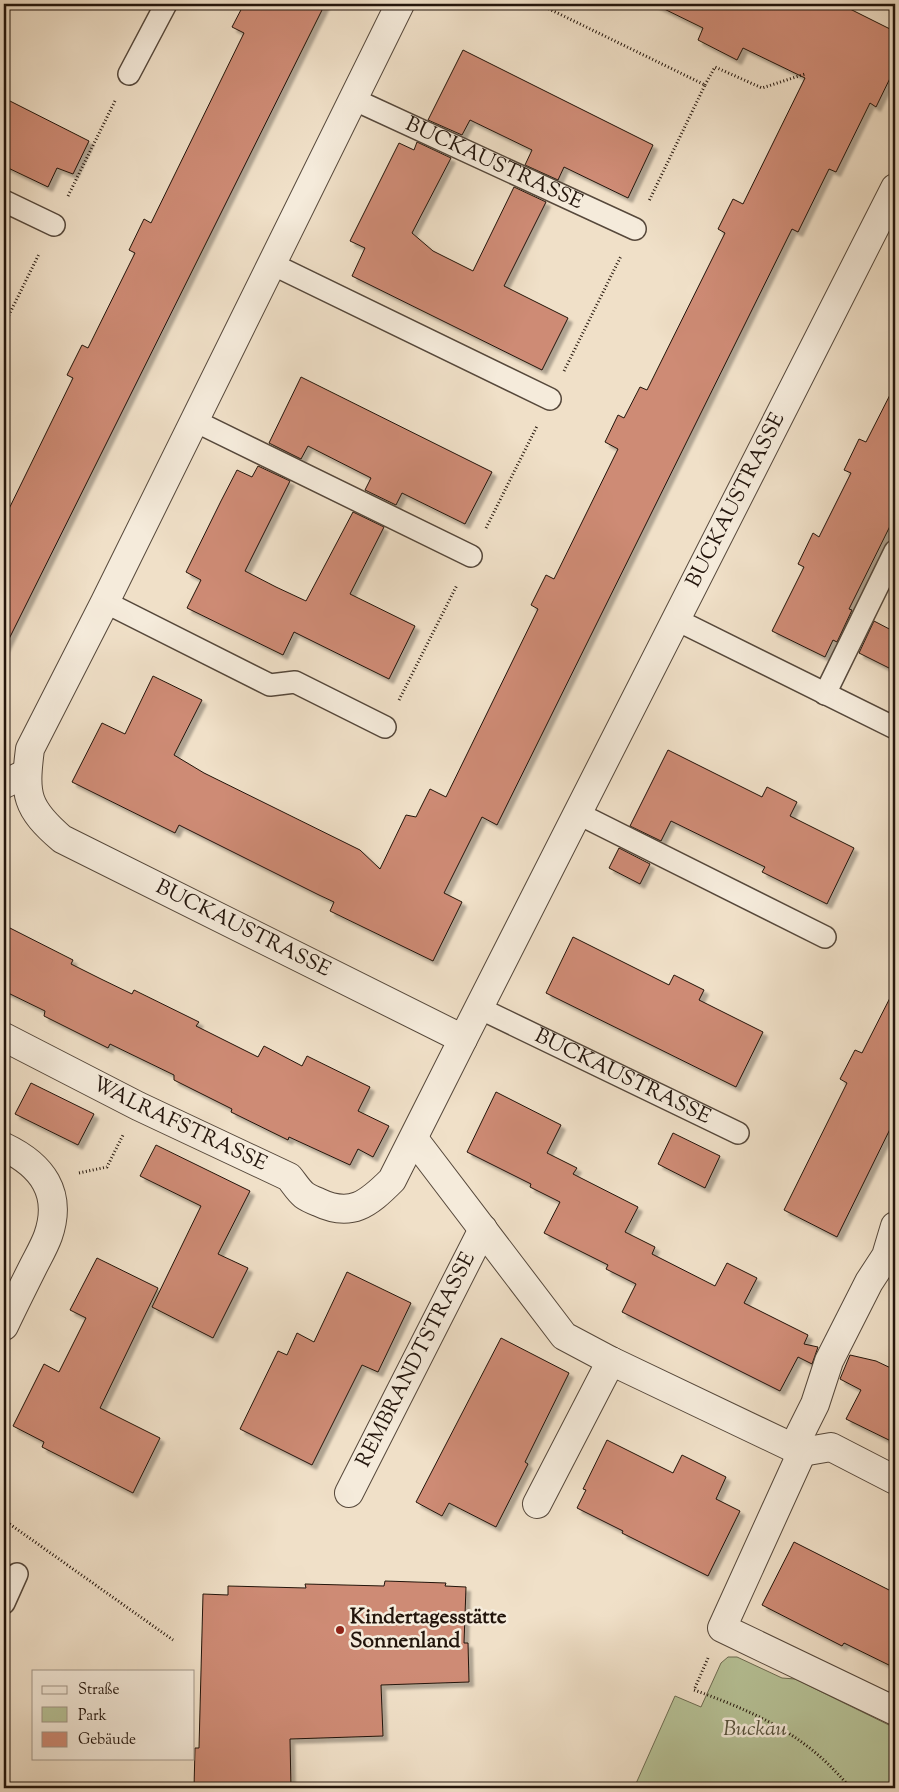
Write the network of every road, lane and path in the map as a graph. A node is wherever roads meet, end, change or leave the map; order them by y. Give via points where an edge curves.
1 (166, 4) edge
2 (400, 4) edge
3 (539, 4) edge
4 (129, 74) dead end
5 (805, 74) dead end
6 (706, 85) junction
7 (353, 99) junction
8 (895, 188) edge
9 (4, 200) edge
10 (888, 219) edge
11 (54, 225) dead end
12 (635, 229) junction
13 (272, 264) junction
14 (550, 399) junction
15 (195, 421) junction
16 (895, 551) edge
17 (471, 556) junction
18 (105, 602) junction
19 (675, 619) junction
20 (825, 694) junction
21 (385, 727) joint
22 (895, 728) edge
23 (15, 779) edge
24 (577, 813) junction
25 (825, 937) dead end
26 (479, 1008) junction
27 (4, 1037) edge
28 (463, 1039) junction
29 (138, 1106) junction
30 (738, 1133) dead end
31 (414, 1139) junction
32 (4, 1147) edge
33 (45, 1180) junction
34 (895, 1226) edge
35 (483, 1229) junction
36 (890, 1258) edge
37 (4, 1326) edge
38 (611, 1361) junction
39 (798, 1450) junction
40 (895, 1480) edge
41 (349, 1493) dead end
42 (537, 1504) dead end
43 (4, 1520) edge
44 (17, 1574) dead end
45 (4, 1602) edge
46 (722, 1628) junction
47 (173, 1640) dead end
48 (895, 1711) edge
49 (850, 1788) edge

1 - 4 lane
2 - 7 street, BUCKAUSTRASSE
3 - 6 path
5 - 6 path via 762,88 715,67
6 - 12 path
7 - 12 lane, BUCKAUSTRASSE
7 - 13 street, BUCKAUSTRASSE
8 - 10 street, BUCKAUSTRASSE
9 - 11 lane
10 - 19 street, BUCKAUSTRASSE
12 - 14 path
13 - 14 lane
13 - 15 street, BUCKAUSTRASSE
14 - 17 path
15 - 17 lane
15 - 18 street, BUCKAUSTRASSE
16 - 20 lane
17 - 21 path
18 - 21 lane via 270,685 294,682
18 - 23 street, BUCKAUSTRASSE
19 - 20 lane
19 - 24 street, BUCKAUSTRASSE
20 - 22 lane
23 - 28 street, BUCKAUSTRASSE via 42,822 62,839
24 - 25 lane
24 - 26 street, BUCKAUSTRASSE
26 - 28 street, BUCKAUSTRASSE
26 - 30 lane, BUCKAUSTRASSE
27 - 29 street, WALRAFSTRASSE
28 - 31 street
29 - 31 street, WALRAFSTRASSE via 289,1177 304,1196 331,1208 352,1208 375,1198 392,1180
29 - 33 path via 106,1167
31 - 35 street, REMBRANDTSTRASSE
32 - 33 street via 26,1159
33 - 37 street via 53,1212 48,1234
34 - 36 street
35 - 38 street, REMBRANDTSTRASSE via 564,1336
35 - 41 street, REMBRANDTSTRASSE
36 - 39 street via 869,1282 829,1361
38 - 39 street, REMBRANDTSTRASSE
38 - 42 street
39 - 40 street via 831,1448
39 - 46 street
43 - 47 path
44 - 45 lane
46 - 48 street
46 - 49 path via 694,1690 743,1709 791,1734 820,1756

